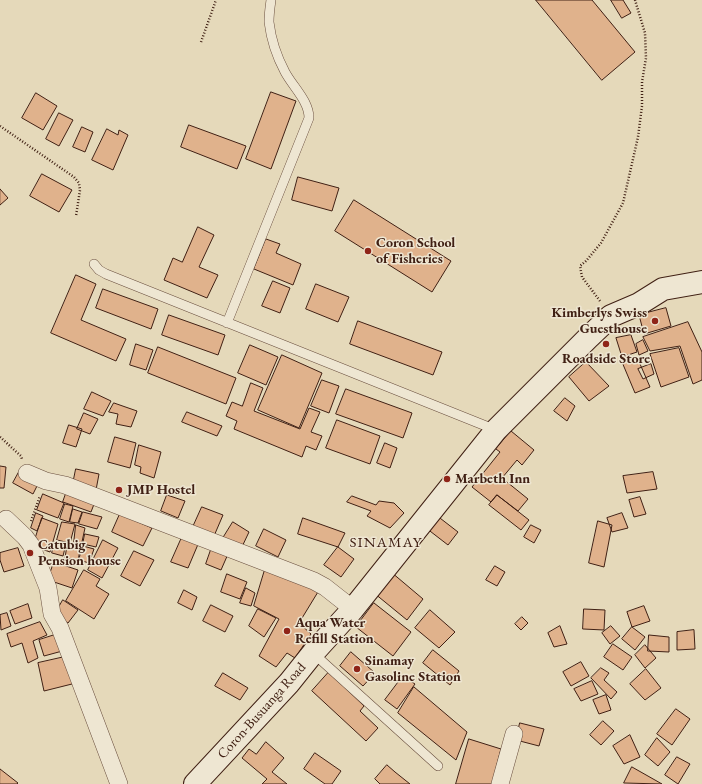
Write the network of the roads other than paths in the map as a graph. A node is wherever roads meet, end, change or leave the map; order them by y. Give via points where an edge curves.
1 (271, 0) edge
2 (94, 264) dead end
3 (702, 282) edge
4 (227, 323) junction
5 (496, 430) junction
6 (27, 473) road end
7 (6, 519) dead end
8 (353, 609) junction
9 (313, 653) junction
10 (514, 734) dead end
11 (438, 766) dead end
12 (119, 784) edge
13 (195, 784) edge
14 (500, 784) edge

1 - 4 lane via 269,20 278,56 306,104 309,118
2 - 4 lane via 106,274
3 - 5 main road, Coron-Busuanga Road via 663,289 639,304 611,316
4 - 5 lane
5 - 8 main road, Coron-Busuanga Road
6 - 8 street via 314,581
7 - 12 street via 31,546 48,588 52,614 60,628
8 - 9 main road, Coron-Busuanga Road
9 - 11 lane
9 - 13 main road, Coron-Busuanga Road via 289,683
10 - 14 street

